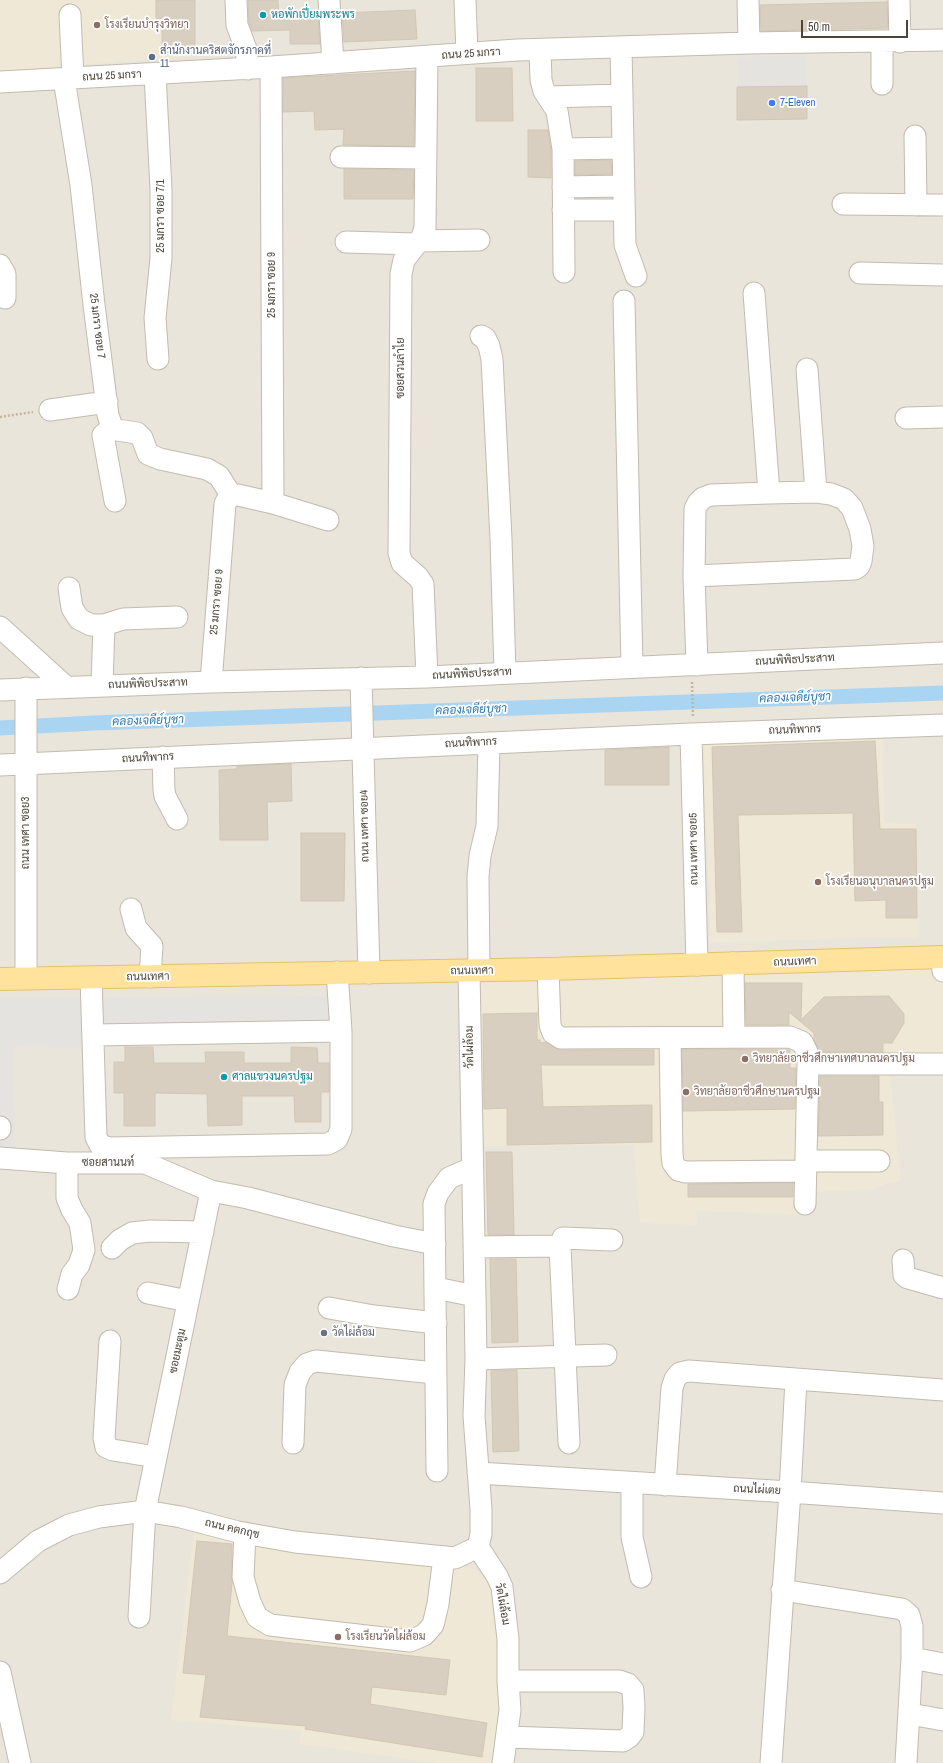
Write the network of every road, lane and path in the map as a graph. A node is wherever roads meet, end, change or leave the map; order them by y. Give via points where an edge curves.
1 (236, 0) edge
2 (329, 0) edge
3 (465, 0) edge
4 (748, 0) edge
5 (900, 0) edge
6 (70, 15) dead end
7 (943, 40) edge
8 (891, 42) junction
9 (749, 43) junction
10 (621, 47) junction
11 (540, 50) junction
12 (467, 53) junction
13 (427, 57) junction
14 (333, 63) junction
15 (271, 67) junction
16 (248, 69) junction
17 (155, 74) junction
18 (68, 78) junction
19 (0, 82) edge
20 (882, 84) dead end
21 (622, 95) junction
22 (549, 96) junction
23 (915, 136) dead end
24 (622, 148) junction
25 (563, 149) junction
26 (341, 157) dead end
27 (426, 158) junction
28 (623, 186) junction
29 (563, 187) junction
30 (843, 204) dead end
31 (916, 205) junction
32 (943, 205) edge
33 (563, 210) junction
34 (624, 210) junction
35 (479, 240) dead end
36 (346, 242) dead end
37 (417, 242) junction
38 (0, 265) edge
39 (564, 272) dead end
40 (860, 273) dead end
41 (943, 275) edge
42 (636, 276) dead end
43 (754, 293) dead end
44 (5, 298) dead end
45 (624, 301) dead end
46 (481, 336) dead end
47 (158, 359) dead end
48 (807, 369) dead end
49 (107, 402) junction
50 (50, 410) joint
51 (0, 417) edge
52 (943, 417) edge
53 (906, 418) dead end
54 (112, 427) junction
55 (816, 492) junction
56 (769, 493) junction
57 (231, 495) junction
58 (114, 502) dead end
59 (273, 503) junction
60 (328, 520) dead end
61 (694, 576) junction
62 (69, 588) dead end
63 (177, 618) dead end
64 (104, 625) junction
65 (0, 627) edge
66 (943, 653) edge
67 (632, 668) junction
68 (505, 673) junction
69 (694, 674) junction
70 (427, 677) junction
71 (211, 682) junction
72 (361, 684) junction
73 (102, 685) junction
74 (65, 686) junction
75 (0, 690) edge
76 (26, 695) junction
77 (692, 724) junction
78 (943, 725) edge
79 (363, 741) junction
80 (489, 743) junction
81 (26, 756) junction
82 (163, 757) junction
83 (0, 765) edge
84 (177, 819) dead end
85 (131, 909) dead end
86 (943, 957) edge
87 (733, 963) junction
88 (697, 965) junction
89 (548, 969) junction
90 (474, 970) junction
91 (337, 972) junction
92 (943, 972) edge
93 (369, 973) junction
94 (91, 977) junction
95 (150, 977) junction
96 (26, 978) junction
97 (0, 979) edge
98 (341, 1031) junction
99 (94, 1035) junction
100 (734, 1037) junction
101 (670, 1038) junction
102 (808, 1064) junction
103 (943, 1064) edge
104 (0, 1158) edge
105 (879, 1161) dead end
106 (67, 1163) junction
107 (806, 1166) junction
108 (472, 1168) junction
109 (211, 1190) junction
110 (805, 1204) dead end
111 (202, 1232) junction
112 (612, 1240) dead end
113 (435, 1244) junction
114 (560, 1246) junction
115 (474, 1247) junction
116 (112, 1248) dead end
117 (903, 1260) dead end
118 (436, 1288) junction
119 (943, 1288) edge
120 (68, 1289) dead end
121 (148, 1293) dead end
122 (475, 1296) junction
123 (188, 1301) junction
124 (329, 1308) dead end
125 (436, 1323) junction
126 (110, 1341) dead end
127 (606, 1355) dead end
128 (565, 1357) junction
129 (476, 1359) junction
130 (435, 1373) junction
131 (796, 1380) junction
132 (943, 1390) edge
133 (293, 1442) dead end
134 (569, 1443) dead end
135 (156, 1457) junction
136 (437, 1471) dead end
137 (478, 1473) junction
138 (632, 1483) junction
139 (665, 1485) junction
140 (790, 1492) junction
141 (943, 1503) edge
142 (145, 1511) junction
143 (245, 1533) junction
144 (478, 1547) junction
145 (444, 1557) junction
146 (0, 1573) edge
147 (641, 1577) dead end
148 (782, 1590) junction
149 (139, 1616) dead end
150 (912, 1658) junction
151 (943, 1664) edge
152 (0, 1672) edge
153 (508, 1681) junction
154 (910, 1714) junction
155 (943, 1720) edge
156 (507, 1736) junction
157 (20, 1763) edge
158 (503, 1763) edge
159 (771, 1763) edge
160 (906, 1763) edge

1 - 16 street via 237,25 246,49
2 - 14 street
3 - 12 street
4 - 9 street
5 - 8 street
6 - 18 street, 25 มกรา ซอย 7
7 - 8 street, ถนน 25 มกรา
8 - 9 street, ถนน 25 มกรา
8 - 20 street
9 - 10 street, ถนน 25 มกรา
10 - 11 street, ถนน 25 มกรา
10 - 21 street
11 - 12 street, ถนน 25 มกรา
11 - 22 street via 541,80 544,91
12 - 13 street, ถนน 25 มกรา
13 - 14 street, ถนน 25 มกรา
13 - 27 street, ซอยสวนลำไย
14 - 15 street, ถนน 25 มกรา
15 - 16 street, ถนน 25 มกรา
15 - 59 street, 25 มกรา ซอย 9
16 - 17 street, ถนน 25 มกรา
17 - 18 street, ถนน 25 มกรา
17 - 47 street, 25 มกรา ซอย 7/1 via 161,189 161,258 155,318
18 - 19 street, ถนน 25 มกรา
18 - 49 street, 25 มกรา ซอย 7
21 - 22 street
21 - 24 street
22 - 25 street via 557,111
23 - 31 street
24 - 25 street
24 - 28 street
25 - 29 street
26 - 27 street
27 - 37 street, ซอยสวนลำไย via 425,228
28 - 29 street
28 - 34 street
29 - 33 street
30 - 31 street
31 - 32 street
33 - 34 street
33 - 39 street
34 - 42 street via 625,245
35 - 37 street
36 - 37 street
37 - 70 street, ซอยสวนลำไย via 404,260 401,274 400,553 402,562 423,584
38 - 44 street via 5,274
40 - 41 street
43 - 56 street
45 - 67 street
46 - 68 street via 489,346 492,359
48 - 55 street
49 - 50 street
49 - 54 street, 25 มกรา ซอย 7
50 - 51 path
52 - 53 street
54 - 57 street via 137,433 142,438 148,454 207,469 219,476
54 - 58 street via 102,436
55 - 56 street
55 - 61 street via 844,499 852,508 860,529 862,546 861,561 855,569
56 - 61 street via 711,495 698,503 694,517
57 - 59 street
57 - 71 street, 25 มกรา ซอย 9 via 225,504
59 - 60 street
61 - 69 street
62 - 64 street via 72,608 79,619 91,625
63 - 64 street via 123,619
64 - 73 street
65 - 74 street
66 - 69 street, ถนนพิพิธประสาท
67 - 68 street, ถนนพิพิธประสาท
67 - 69 street, ถนนพิพิธประสาท
68 - 70 street, ถนนพิพิธประสาท
69 - 77 path
70 - 72 street, ถนนพิพิธประสาท
71 - 72 street, ถนนพิพิธประสาท
71 - 73 street, ถนนพิพิธประสาท
72 - 79 street, ถนน เทศา ซอย4
73 - 74 street, ถนนพิพิธประสาท
74 - 76 street, ถนนพิพิธประสาท
75 - 76 street, ถนนพิพิธประสาท
76 - 81 street, ถนน เทศา ซอย3
77 - 78 street, ถนนทิพากร
77 - 80 street, ถนนทิพากร
77 - 88 street, ถนน เทศา ซอย5
79 - 80 street, ถนนทิพากร
79 - 82 street, ถนนทิพากร
79 - 93 street, ถนน เทศา ซอย4
80 - 90 street, วัดไผ่ล้อม via 487,826 478,878
81 - 82 street, ถนนทิพากร
81 - 83 street, ถนนทิพากร
81 - 96 street, ถนน เทศา ซอย3
82 - 84 street via 165,796
85 - 95 street via 136,928 152,946
86 - 87 main road, ถนนเทศา
86 - 92 street
87 - 88 main road, ถนนเทศา
87 - 100 street
88 - 89 main road, ถนนเทศา
89 - 90 main road, ถนนเทศา
89 - 101 street via 550,1025 553,1033 561,1038
90 - 93 main road, ถนนเทศา
90 - 108 street, วัดไผ่ล้อม
91 - 93 main road, ถนนเทศา
91 - 95 main road, ถนนเทศา
91 - 98 street
94 - 95 main road, ถนนเทศา
94 - 96 main road, ถนนเทศา
94 - 99 street
96 - 97 main road, ถนนเทศา
98 - 99 street
98 - 99 street via 341,1129 337,1139 328,1144 118,1148 100,1145 96,1137
100 - 101 street
100 - 102 street via 790,1037 802,1042 807,1052
101 - 107 street via 673,1163 678,1170 686,1172
102 - 103 street
102 - 107 street
104 - 106 street, ซอยสานนท์
105 - 107 street
106 - 109 street, ซอยสานนท์ via 145,1163
106 - 120 street via 67,1198 80,1223 84,1250
107 - 110 street
108 - 113 street via 449,1178 438,1193 434,1204
108 - 115 street, วัดไผ่ล้อม
109 - 111 street, ซอยมะตูม
109 - 113 street, ซอยสานนท์
111 - 116 street via 132,1233
111 - 123 street, ซอยมะตูม
112 - 114 street via 563,1238
113 - 118 street
114 - 115 street
114 - 128 street
115 - 122 street, วัดไผ่ล้อม
117 - 119 street via 904,1275 908,1278
118 - 122 street
118 - 125 street
121 - 123 street
122 - 129 street, วัดไผ่ล้อม
123 - 135 street, ซอยมะตูม
124 - 125 street
125 - 130 street
126 - 135 street via 104,1438 106,1447
127 - 128 street
128 - 129 street
128 - 134 street
129 - 137 street, วัดไผ่ล้อม via 474,1416
130 - 133 street via 316,1361 307,1364 300,1372 295,1385
130 - 136 street
131 - 132 street
131 - 139 street via 689,1371 680,1374 674,1379 672,1388
131 - 140 street
135 - 142 street, ซอยมะตูม
137 - 138 street, ถนนไผ่เตย
137 - 144 street, วัดไผ่ล้อม via 481,1509
138 - 139 street, ถนนไผ่เตย
138 - 147 street via 632,1537
139 - 140 street, ถนนไผ่เตย
140 - 141 street
140 - 148 street, ถนนไผ่เตย
142 - 143 street, ถนน คตกฤช
142 - 146 street, ถนน คตกฤช via 99,1517 69,1525 38,1541
142 - 149 street, ซอยมะตูม
143 - 145 street, ถนน คตกฤช via 295,1542
143 - 145 street via 243,1577 257,1617 270,1625 410,1641 424,1635 433,1625
144 - 145 street, ถนน คตกฤช via 455,1558
144 - 153 street, วัดไผ่ล้อม via 502,1587 508,1639
148 - 150 street via 902,1609 909,1615 912,1626
148 - 159 street, ถนนไผ่เตย
150 - 151 street
150 - 154 street
152 - 157 street
153 - 156 street, วัดไผ่ล้อม via 510,1710
153 - 156 street via 619,1681 628,1684 633,1690 634,1707 633,1732 623,1741
154 - 155 street
154 - 160 street
156 - 158 street, วัดไผ่ล้อม

